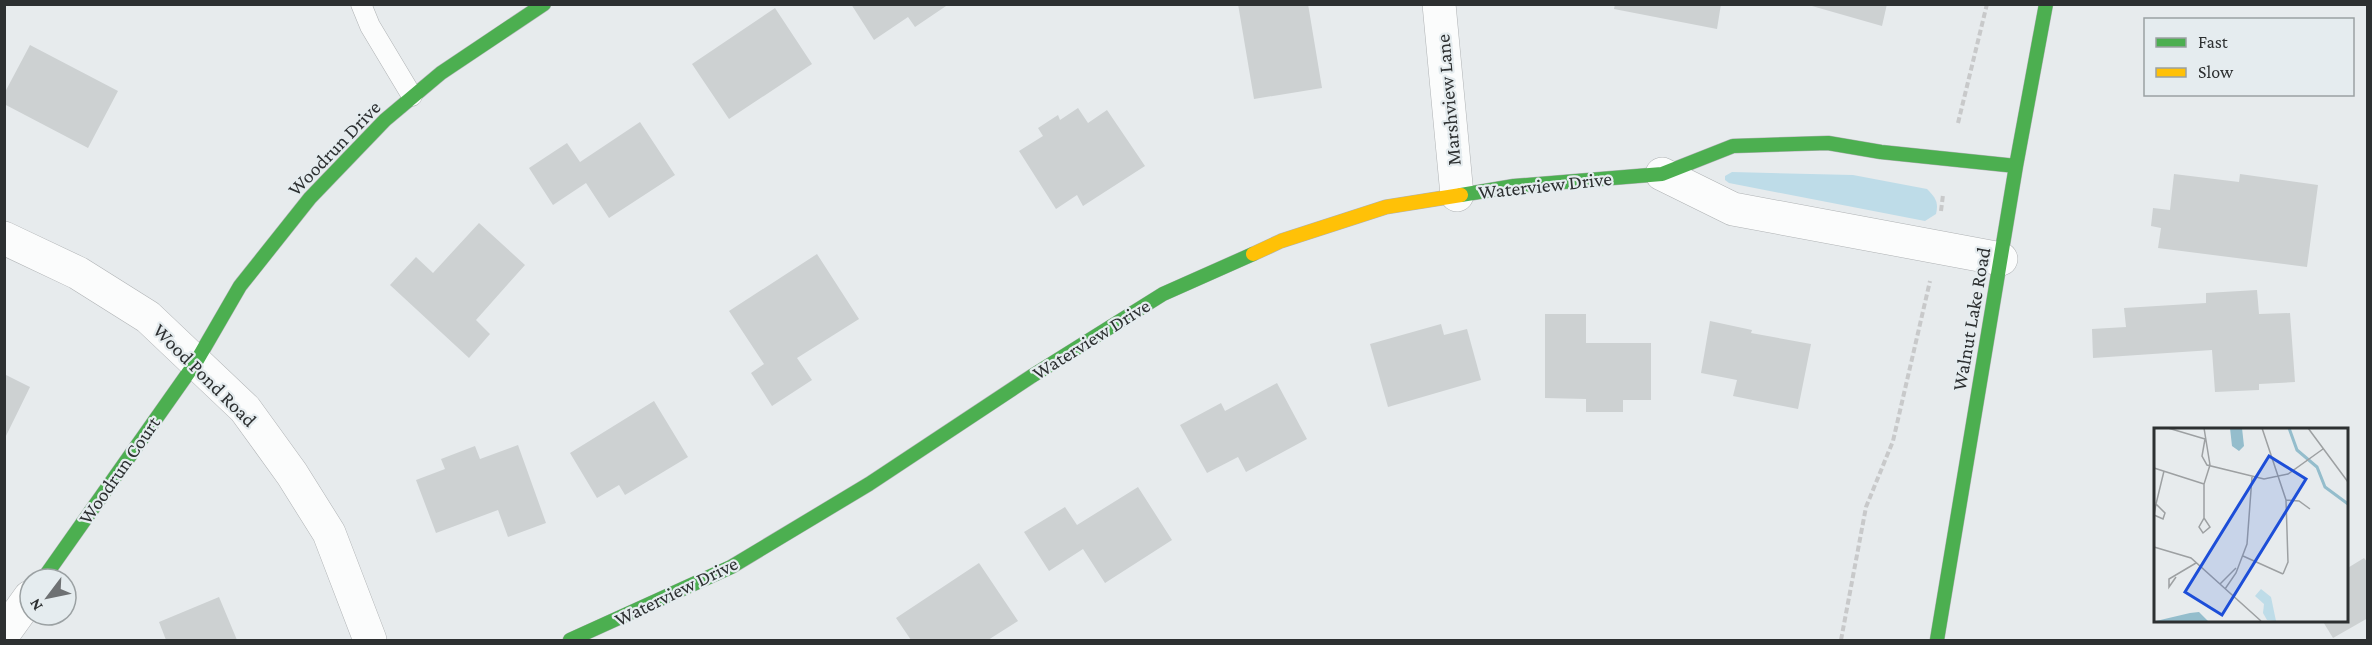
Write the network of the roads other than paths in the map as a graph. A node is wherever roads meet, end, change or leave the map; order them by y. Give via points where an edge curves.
1 (361, 4) edge
2 (544, 4) edge
3 (1439, 4) edge
4 (2046, 4) edge
5 (412, 96) junction
6 (2016, 166) junction
7 (1662, 174) junction
8 (1457, 195) junction
9 (4, 238) edge
10 (2001, 259) junction
11 (196, 362) junction
12 (51, 567) edge
13 (18, 614) edge
14 (4, 633) edge
15 (370, 640) edge
16 (570, 640) edge
17 (1937, 640) edge

1 - 5 lane
2 - 5 street, Woodrun Drive
3 - 8 street, Marshview Lane
4 - 6 street, Walnut Lake Road
5 - 11 street, Woodrun Drive via 310,198 240,286
6 - 7 street, Waterview Drive via 1828,143 1733,146
6 - 10 street, Walnut Lake Road
7 - 8 street, Waterview Drive via 1514,186
7 - 10 street via 1733,209
8 - 16 street, Waterview Drive via 1386,207 1281,241 1163,294 869,484 731,567
9 - 11 street, Wood Pond Road via 78,273 148,317
10 - 17 street, Walnut Lake Road
11 - 12 street, Woodrun Court
11 - 15 street, Wood Pond Road via 245,409 329,533
13 - 14 street

